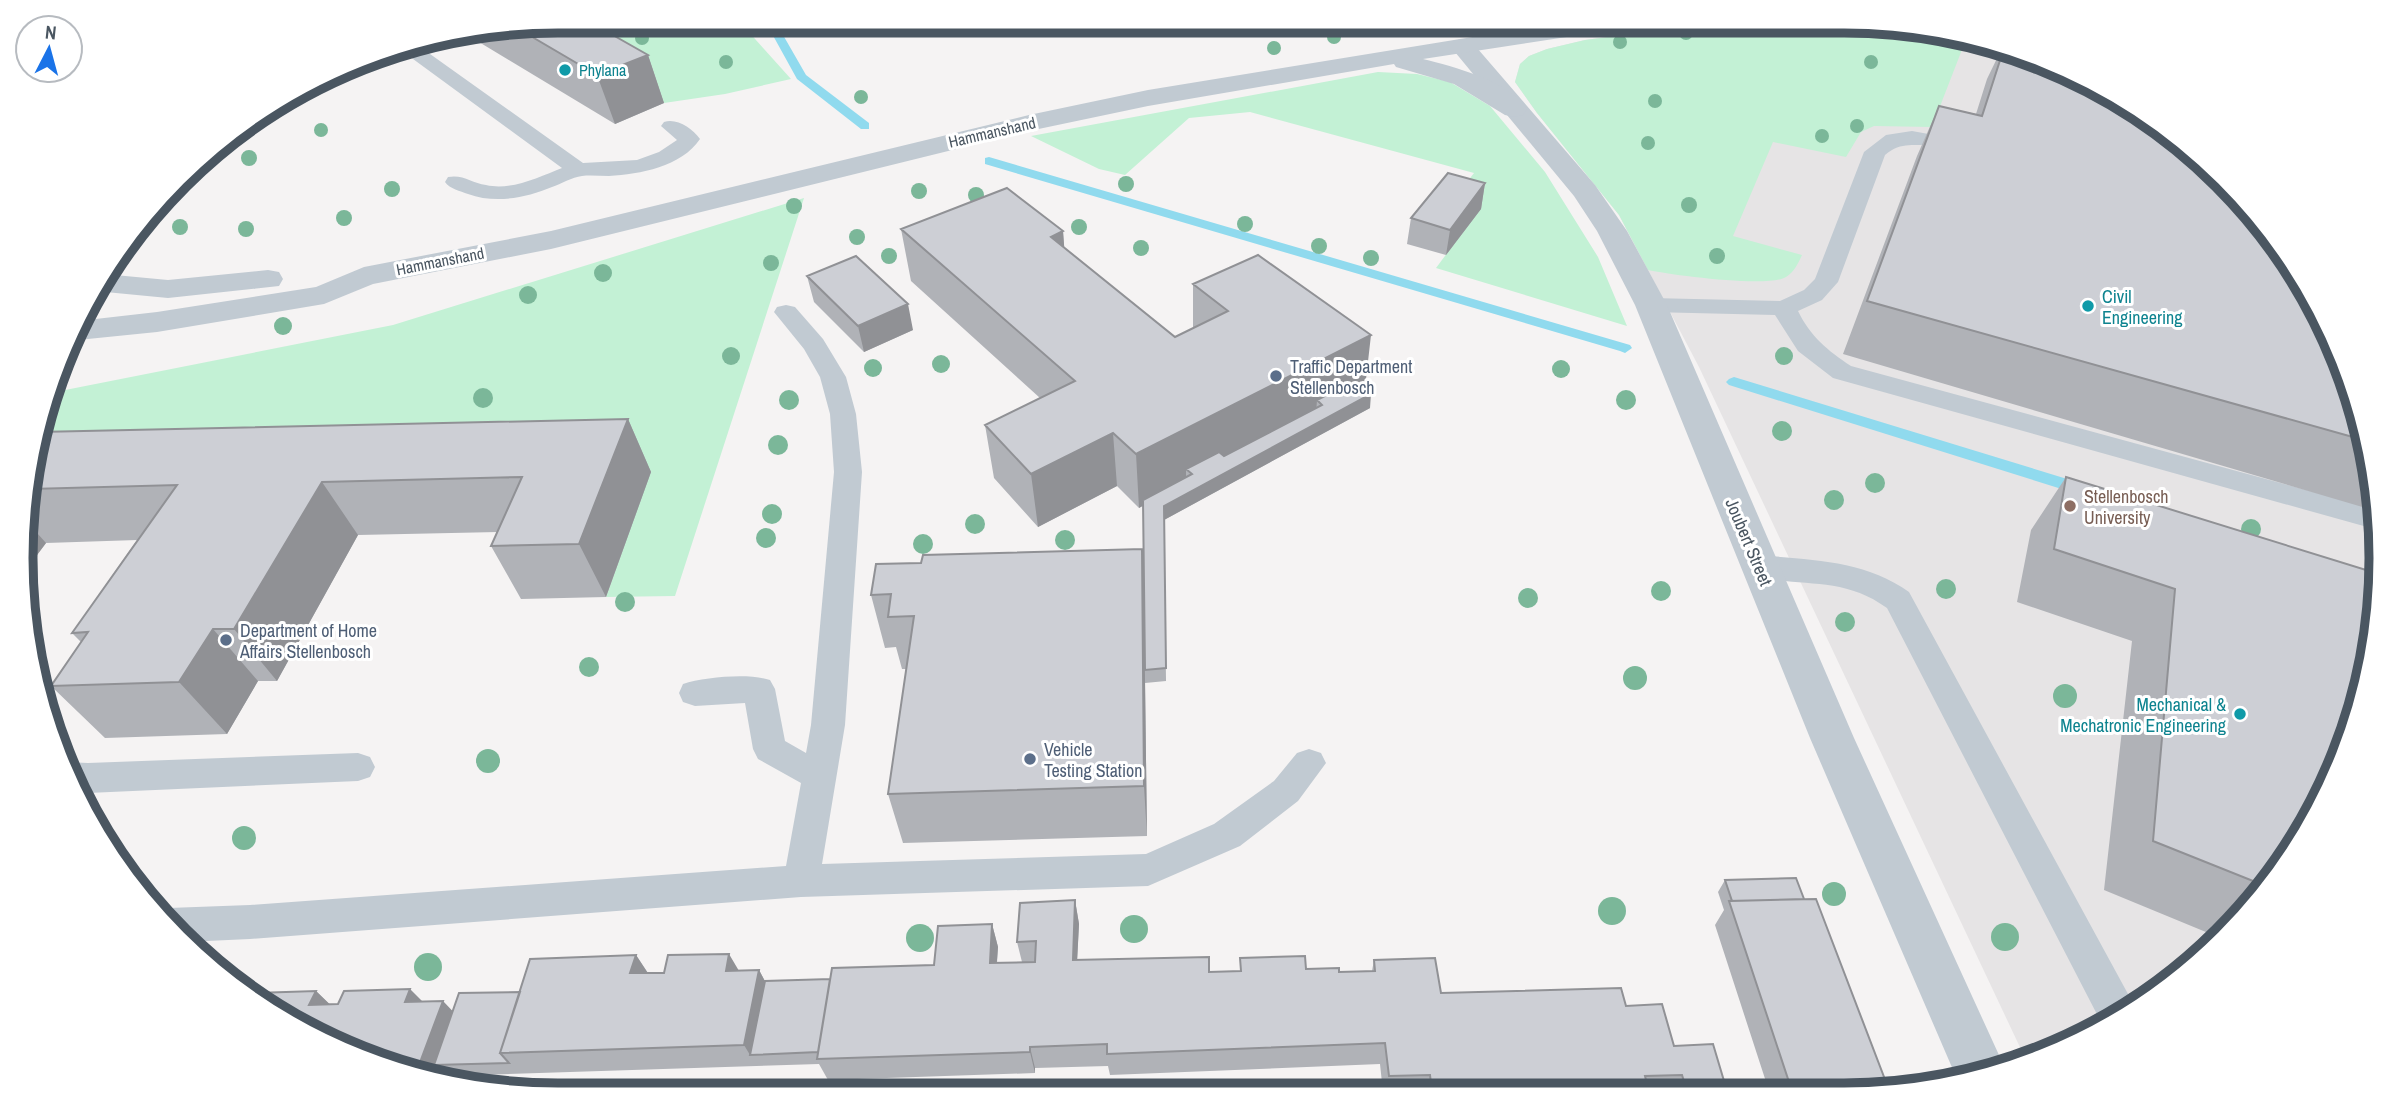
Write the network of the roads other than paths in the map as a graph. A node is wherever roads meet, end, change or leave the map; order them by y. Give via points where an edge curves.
1 (1547, 33) edge
2 (1462, 46) junction
3 (416, 53) edge
4 (1386, 58) junction
5 (1514, 109) junction
6 (671, 126) dead end
7 (1927, 139) edge
8 (578, 169) junction
9 (456, 182) dead end
10 (364, 276) junction
11 (111, 284) edge
12 (1651, 305) junction
13 (1784, 308) junction
14 (786, 312) dead end
15 (85, 330) edge
16 (2367, 517) edge
17 (1759, 566) junction
18 (695, 693) dead end
19 (1308, 763) dead end
20 (358, 767) dead end
21 (820, 776) junction
22 (81, 777) edge
23 (801, 881) junction
24 (183, 924) edge
25 (2114, 1007) edge
26 (1978, 1066) edge

1 - 2 street, Hammanshand
2 - 4 street, Hammanshand
2 - 5 street, Joubert Street
3 - 8 lane
4 - 5 street via 1460,75
4 - 10 street, Hammanshand via 1028,123 551,240
5 - 12 street, Joubert Street via 1585,191
6 - 8 lane via 690,139 680,150 609,172
7 - 13 lane via 1898,137 1875,152 1826,282 1813,295
8 - 9 lane via 528,189 486,193
10 - 11 street, Hammanshand via 317,271 240,284 168,289
10 - 15 street, Hammanshand via 324,295
12 - 13 lane
12 - 17 street, Joubert Street
13 - 16 lane via 1806,346 1842,372
14 - 21 lane via 833,377 843,414 848,472
17 - 25 lane via 1846,576 1888,590 1898,600
17 - 26 street, Joubert Street
18 - 21 lane via 759,689 770,749
19 - 23 lane via 1286,791 1227,835 1149,870
20 - 22 lane
21 - 23 lane
23 - 24 lane

